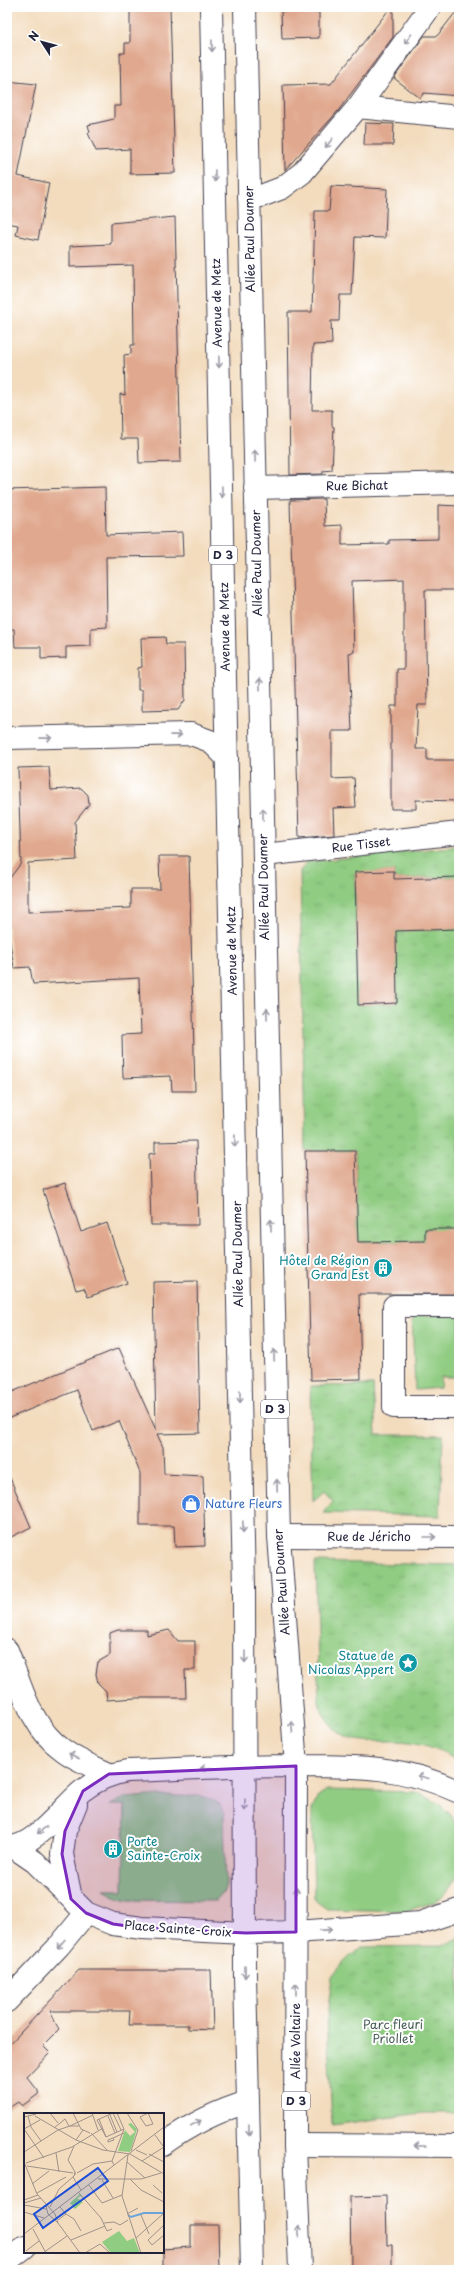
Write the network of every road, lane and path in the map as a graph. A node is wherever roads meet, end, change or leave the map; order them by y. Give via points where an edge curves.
1 (211, 7) edge
2 (245, 7) edge
3 (430, 7) edge
4 (358, 107) junction
5 (459, 117) edge
6 (249, 197) junction
7 (459, 483) edge
8 (255, 488) junction
9 (7, 738) edge
10 (227, 758) junction
11 (459, 833) edge
12 (264, 855) junction
13 (234, 1102) joint
14 (459, 1306) edge
15 (459, 1407) edge
16 (279, 1536) junction
17 (459, 1537) edge
18 (7, 1650) edge
19 (245, 1766) junction
20 (296, 1766) junction
21 (109, 1774) junction
22 (83, 1791) junction
23 (459, 1792) edge
24 (10, 1847) edge
25 (78, 1906) junction
26 (459, 1910) edge
27 (296, 1932) junction
28 (246, 1933) junction
29 (7, 2001) edge
30 (248, 2102) junction
31 (164, 2143) edge
32 (295, 2145) junction
33 (459, 2146) edge
34 (24, 2248) edge
35 (7, 2261) edge
36 (252, 2270) edge
37 (300, 2270) edge

1 -> 10 main road, Avenue de Metz / D 3
2 - 6 main road, Allée Paul Doumer / D 3
3 -> 4 main road
4 - 5 main road
4 -> 6 main road via 302,173 282,188 261,196
8 -> 6 main road, Allée Paul Doumer / D 3
7 - 8 main road, Rue Bichat
12 -> 8 main road, Allée Paul Doumer / D 3
9 -> 10 main road via 191,734 210,741
10 - 13 main road, Avenue de Metz / D 3
11 - 12 main road, Rue Tisset
16 -> 12 main road, Allée Paul Doumer / D 3
13 -> 19 main road, Allée Paul Doumer / D 3
14 - 15 main road via 394,1306 394,1407
16 -> 17 main road, Rue de Jéricho
20 -> 16 main road, Allée Paul Doumer / D 3
21 -> 18 main road via 63,1751 46,1736 32,1715
19 - 20 main road, Place Sainte-Croix
19 -> 21 main road, Place Sainte-Croix
19 -> 28 main road, D 3
23 -> 20 main road, Place Sainte-Croix via 432,1779 376,1767
27 -> 20 main road, D 3
21 - 22 main road, Place Sainte-Croix
22 -> 24 main road, Place Sainte-Croix via 40,1832
22 - 25 main road via 65,1831 62,1854
24 - 25 main road, Place Sainte-Croix via 35,1862
25 - 28 main road, Place Sainte-Croix via 113,1924 142,1928
25 -> 29 main road via 59,1946
27 -> 26 main road, Place Sainte-Croix via 420,1923
27 - 28 main road, Place Sainte-Croix
32 -> 27 main road, Allée Voltaire / D 3
28 -> 30 main road, D 3
31 -> 30 main road via 217,2111
30 -> 36 main road, D 3
33 -> 32 main road
37 -> 32 main road, Allée Voltaire / D 3
34 - 35 main road

